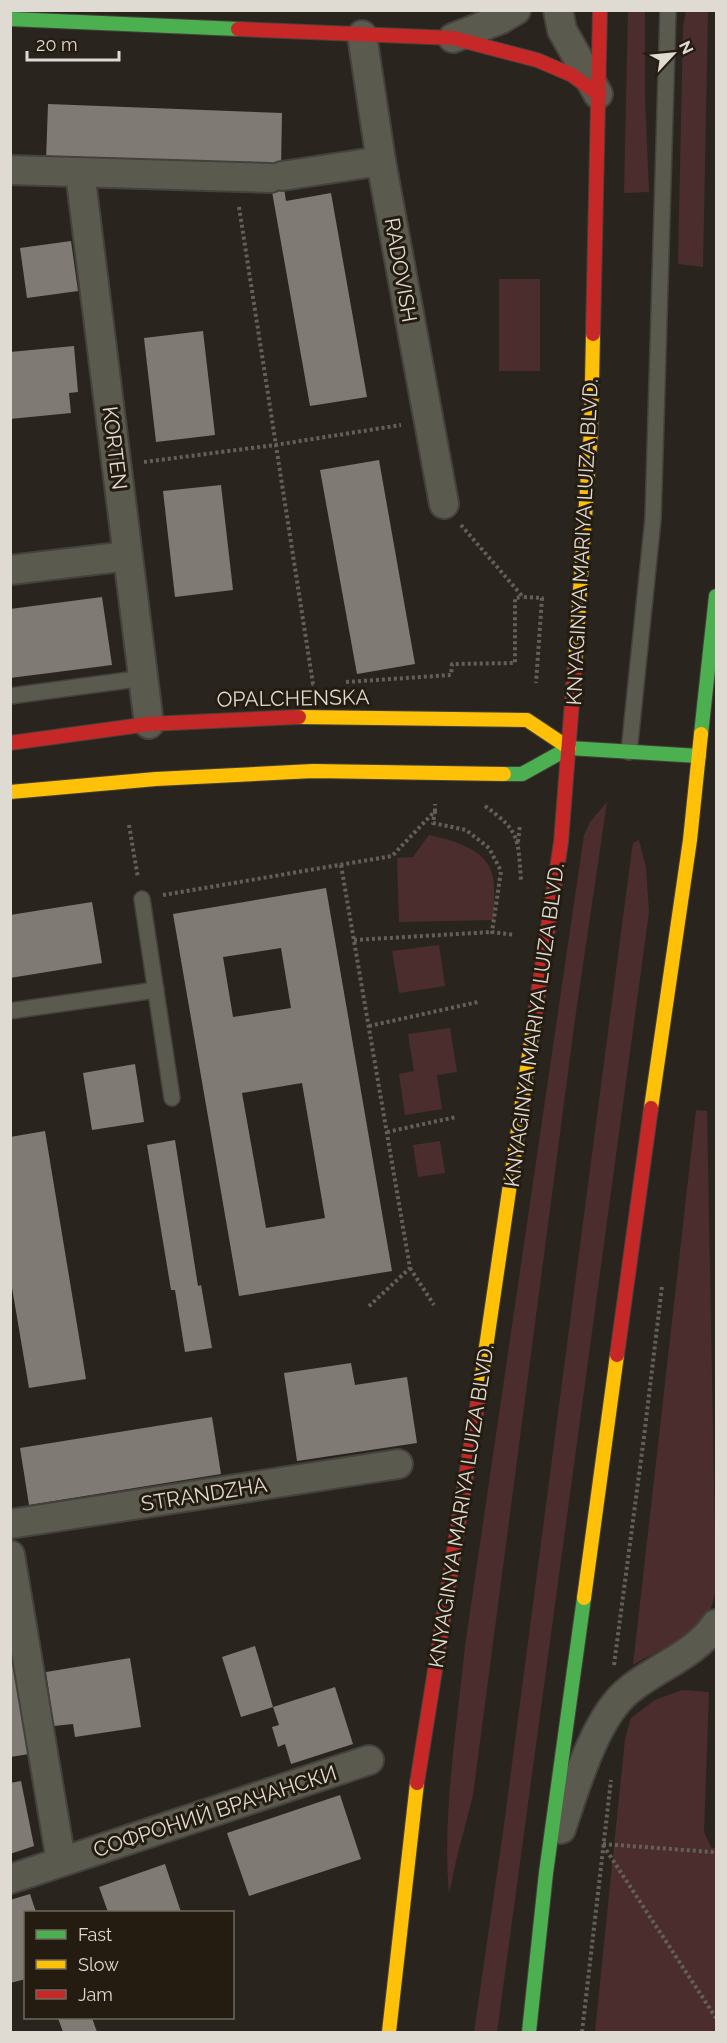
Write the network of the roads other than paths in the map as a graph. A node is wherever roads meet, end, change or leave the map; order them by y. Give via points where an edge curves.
1 (516, 10) edge
2 (558, 10) edge
3 (600, 10) edge
4 (668, 10) edge
5 (10, 19) edge
6 (362, 35) junction
7 (453, 38) junction
8 (599, 95) junction
9 (381, 160) junction
10 (10, 170) edge
11 (80, 173) junction
12 (444, 504) road end
13 (128, 556) junction
14 (10, 570) edge
15 (717, 596) edge
16 (144, 678) junction
17 (10, 696) edge
18 (149, 724) junction
19 (10, 743) edge
20 (569, 748) junction
21 (630, 752) junction
22 (699, 756) junction
23 (10, 792) edge
24 (142, 899) road end
25 (156, 990) junction
26 (10, 1011) edge
27 (172, 1098) dead end
28 (399, 1464) dead end
29 (10, 1524) edge
30 (10, 1555) edge
31 (717, 1624) edge
32 (369, 1760) dead end
33 (62, 1861) junction
34 (546, 1873) junction
35 (10, 1879) edge
36 (389, 2032) edge
37 (529, 2032) edge

1 - 7 street
2 - 8 street via 562,30
3 - 8 main road, KNYAGINYA MARIYA LUIZA BLVD.
4 - 21 lane via 653,519
5 - 6 main road
6 - 7 main road
6 - 9 street, RADOVISH
7 - 8 main road via 537,60 572,75
8 - 20 main road, KNYAGINYA MARIYA LUIZA BLVD. via 591,430
9 - 11 street via 276,177
9 - 12 street, RADOVISH
10 - 11 street
11 - 13 street, KORTEN
13 - 14 street
13 - 16 street, KORTEN
15 - 22 main road
16 - 17 lane
16 - 18 street, KORTEN
18 - 19 main road, OPALCHENSKA
18 - 20 main road, OPALCHENSKA via 317,716 527,720
20 - 21 main road, OPALCHENSKA
20 - 23 main road via 522,774 314,771
20 - 36 main road, KNYAGINYA MARIYA LUIZA BLVD. via 548,940 471,1454 420,1755
21 - 22 main road, OPALCHENSKA
22 - 34 main road
24 - 25 lane
25 - 26 lane
25 - 27 lane
28 - 29 street, STRANDZHA
30 - 33 street
31 - 34 street via 690,1651 641,1680 616,1704 595,1736
32 - 33 street, СОФРОНИЙ ВРАЧАНСКИ
33 - 35 street, СОФРОНИЙ ВРАЧАНСКИ
34 - 37 main road

